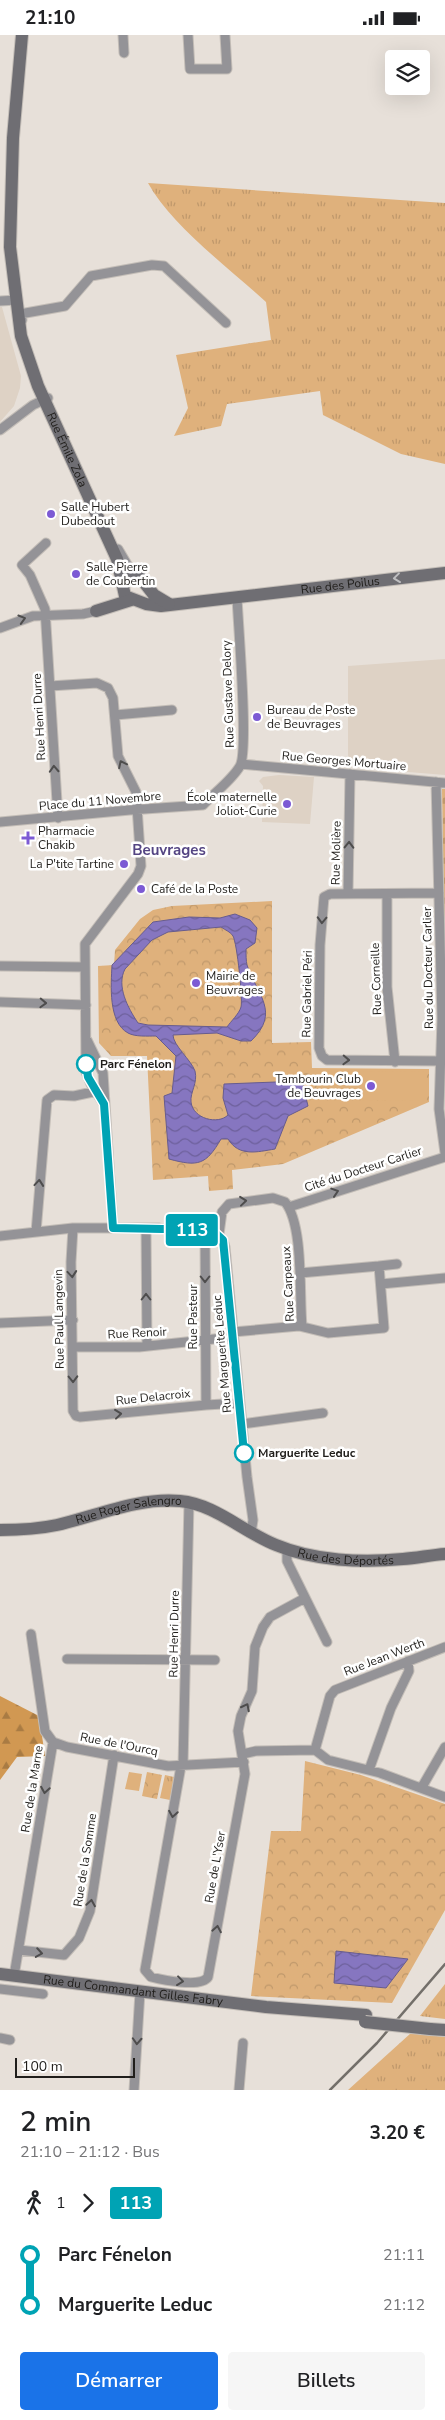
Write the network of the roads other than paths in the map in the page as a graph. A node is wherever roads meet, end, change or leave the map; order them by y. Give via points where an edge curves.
1 (22, 35) edge
2 (123, 35) edge
3 (188, 35) edge
4 (225, 35) edge
5 (124, 53) dead end
6 (18, 300) junction
7 (0, 301) edge
8 (20, 314) junction
9 (226, 323) dead end
10 (46, 398) junction
11 (0, 430) edge
12 (89, 492) junction
13 (46, 543) dead end
14 (445, 573) edge
15 (137, 576) junction
16 (122, 584) junction
17 (146, 586) junction
18 (237, 597) junction
19 (132, 600) junction
20 (169, 604) junction
21 (96, 611) junction
22 (46, 615) junction
23 (0, 629) edge
24 (50, 686) junction
25 (172, 710) dead end
26 (115, 715) junction
27 (241, 764) junction
28 (350, 774) junction
29 (441, 782) edge
30 (203, 805) joint
31 (138, 809) junction
32 (58, 818) junction
33 (0, 822) edge
34 (439, 893) junction
35 (348, 894) junction
36 (387, 895) junction
37 (0, 966) edge
38 (85, 967) junction
39 (0, 1001) edge
40 (86, 1005) junction
41 (87, 1037) junction
42 (440, 1061) junction
43 (395, 1062) junction
44 (101, 1089) junction
45 (445, 1155) edge
46 (289, 1207) junction
47 (73, 1228) junction
48 (113, 1228) junction
49 (146, 1228) junction
50 (205, 1230) junction
51 (36, 1232) junction
52 (219, 1235) junction
53 (0, 1236) edge
54 (397, 1264) dead end
55 (379, 1266) junction
56 (300, 1273) junction
57 (445, 1279) edge
58 (380, 1284) junction
59 (73, 1320) junction
60 (0, 1323) edge
61 (302, 1326) junction
62 (233, 1335) junction
63 (205, 1340) junction
64 (147, 1346) junction
65 (73, 1347) junction
66 (240, 1403) junction
67 (206, 1405) junction
68 (73, 1411) joint
69 (323, 1413) dead end
70 (242, 1424) junction
71 (189, 1502) junction
72 (0, 1530) edge
73 (251, 1533) junction
74 (287, 1549) junction
75 (445, 1554) edge
76 (305, 1598) junction
77 (31, 1634) dead end
78 (326, 1642) dead end
79 (445, 1647) edge
80 (67, 1659) dead end
81 (185, 1660) junction
82 (215, 1660) dead end
83 (408, 1661) junction
84 (53, 1742) junction
85 (445, 1747) edge
86 (316, 1749) junction
87 (114, 1755) junction
88 (244, 1758) junction
89 (182, 1766) junction
90 (369, 1770) junction
91 (422, 1787) junction
92 (445, 1797) edge
93 (18, 1950) junction
94 (0, 1974) edge
95 (14, 1976) junction
96 (148, 1976) joint
97 (0, 1989) edge
98 (140, 1992) junction
99 (43, 1995) dead end
100 (431, 2026) junction
101 (445, 2026) edge
102 (445, 2030) edge
103 (0, 2039) edge
104 (10, 2040) dead end
105 (243, 2043) dead end
106 (134, 2090) edge
107 (240, 2090) edge

1 - 6 street, Rue Émile Zola via 10,221 10,258
2 - 5 street
3 - 4 street via 190,69 227,69
6 - 7 street
6 - 8 street, Rue Émile Zola
8 - 9 street via 65,306 86,279 94,274 155,264 170,270
8 - 10 street, Rue Émile Zola via 20,331
10 - 11 street
10 - 12 street, Rue Émile Zola
12 - 15 street, Rue Émile Zola via 120,553
12 - 16 street, Rue Émile Zola via 117,559
13 - 22 street, Rue Henri Durre via 22,565 30,575
14 -> 18 street, Rue des Poilus
15 - 16 street via 129,577
15 - 17 street
16 - 19 street via 124,595
16 - 21 street
17 - 19 street via 144,596
17 - 20 street
18 - 20 street, Rue des Poilus
18 - 27 street, Rue Gustave Delory via 243,732
19 - 20 street, Rue des Poilus via 155,606
19 - 21 street
21 - 22 street
23 -> 22 street via 22,619
22 - 24 street, Rue Henri Durre
24 - 26 street via 103,684 112,694
32 -> 24 street, Rue Henri Durre
25 - 26 street
31 -> 26 street via 135,788 118,756
27 - 28 street, Rue Georges Mortuaire
27 - 30 street, Rue Gustave Delory
28 - 29 street, Rue Georges Mortuaire
35 -> 28 street, Rue Molière
29 - 34 street, Rue du Docteur Carlier
30 - 31 street, Place du 11 Novembre
31 - 32 street, Place du 11 Novembre
31 - 38 street via 140,869 88,938
32 - 33 street, Place du 11 Novembre
34 - 36 street, Rue Molière
34 - 42 street, Rue du Docteur Carlier
35 - 36 street, Rue Molière
35 -> 43 street, Rue Gabriel Péri via 328,894 322,901 319,1050 326,1060
36 - 43 street, Rue Corneille via 387,987
37 - 38 street
38 - 40 street
39 -> 40 street
40 - 41 street
41 - 44 street via 102,1067
41 - 44 street via 87,1075
42 - 43 street, Rue Gabriel Péri
42 - 45 street, Rue du Docteur Carlier via 440,1115
44 - 48 street
51 -> 44 street via 47,1100 54,1095 74,1097
46 -> 45 street, Cité du Docteur Carlier
52 -> 46 street via 222,1212 229,1204 273,1198 283,1200
46 - 56 street, Rue Carpeaux via 299,1238
47 - 48 street
47 - 51 street
47 -> 59 street, Rue Paul Langevin
48 - 49 street
49 - 50 street
64 -> 49 street
50 - 52 street
50 -> 63 street, Rue Pasteur
51 - 53 street
52 - 62 street, Rue Marguerite Leduc via 225,1247
54 - 55 street
55 - 56 street
55 - 58 street
56 - 61 street, Rue Carpeaux
57 - 58 street
58 - 61 street, Rue Carpeaux via 384,1328 328,1333
59 - 60 street
59 - 65 street, Rue Paul Langevin
61 - 62 street, Rue Renoir
62 - 63 street, Rue Renoir
62 - 66 street, Rue Marguerite Leduc
63 - 64 street, Rue Renoir
63 - 67 street, Rue Pasteur
64 - 65 street, Rue Renoir
65 -> 68 street, Rue Paul Langevin
66 - 67 street, Rue Delacroix
66 - 70 street, Rue Marguerite Leduc
68 -> 67 street, Rue Delacroix via 80,1417
69 - 70 street
70 - 73 street, Rue Marguerite Leduc via 253,1520
71 - 72 street, Rue Roger Salengro via 149,1502 51,1526
71 - 73 street, Rue Roger Salengro via 211,1510
71 - 81 street, Rue Henri Durre
73 - 74 street, Rue des Déportés
74 - 75 street, Rue des Déportés via 348,1560 400,1560
74 - 76 street via 287,1561
76 - 78 street
88 -> 76 street, Rue de L'Yser via 239,1727 252,1691 254,1657 261,1631 272,1615
77 - 84 street, Rue de la Marne via 45,1731
79 - 83 street, Rue Jean Werth
80 - 81 street
81 - 82 street
81 - 89 street, Rue Henri Durre
83 - 86 street, Rue Jean Werth via 333,1692
83 - 90 street via 409,1671 390,1708
84 - 87 street, Rue de l'Ourcq
84 -> 93 street, Rue de la Marne
85 - 91 street
86 - 88 street, Rue de l'Ourcq via 256,1751
86 - 90 street via 328,1760
87 - 89 street, Rue de l'Ourcq
93 -> 87 street, Rue de la Somme via 59,1956 66,1954 77,1942 89,1915
88 - 89 street, Rue de l'Ourcq
96 -> 88 street, Rue de L'Yser via 198,1983 208,1977 245,1774
89 -> 96 street, Rue Henri Durre via 146,1964
90 - 91 street
91 - 92 street
93 - 95 street, Rue de la Marne
94 - 95 street, Rue du Commandant Gilles Fabry
95 - 98 street, Rue du Commandant Gilles Fabry
97 - 99 street
98 - 100 street, Rue du Commandant Gilles Fabry
98 -> 106 street
100 - 101 street, Rue du Commandant Gilles Fabry
100 - 102 street, Rue du Commandant Gilles Fabry
103 - 104 street
105 - 107 street

